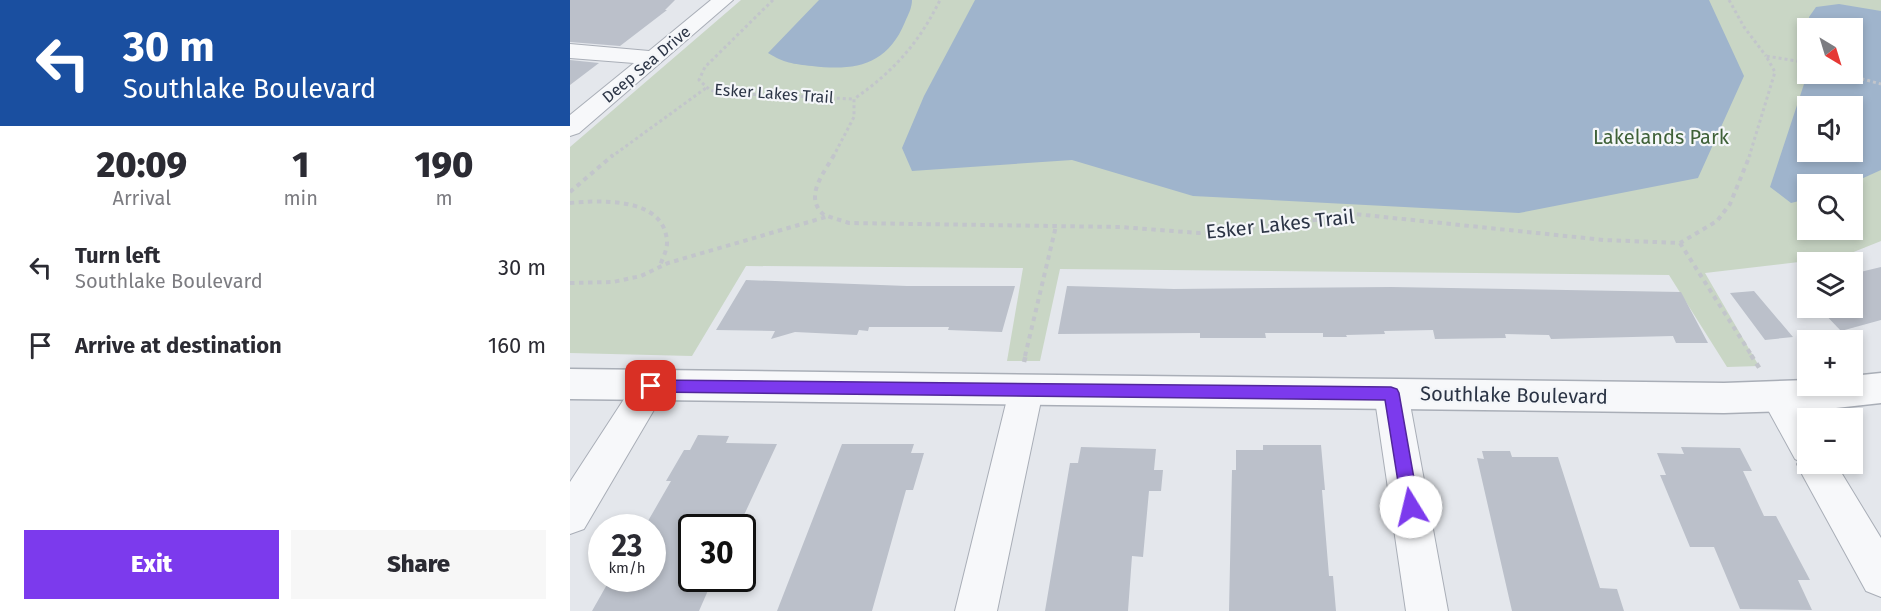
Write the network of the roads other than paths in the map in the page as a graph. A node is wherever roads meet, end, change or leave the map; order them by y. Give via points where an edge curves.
1 (723, 0) edge
2 (570, 51) edge
3 (654, 58) junction
4 (570, 128) edge
5 (1025, 378) junction
6 (1769, 383) junction
7 (570, 384) edge
8 (651, 386) junction
9 (1881, 388) edge
10 (1391, 393) junction
11 (1797, 430) edge
12 (1822, 474) edge
13 (570, 516) edge
14 (1881, 577) edge
15 (976, 611) edge
16 (1427, 611) edge

1 - 3 street, Deep Sea Drive
2 - 3 street
3 - 4 street, Deep Sea Drive
5 - 8 street, Southlake Boulevard
5 - 10 street, Southlake Boulevard
5 - 15 street
6 - 9 street, Southlake Boulevard
6 - 10 street, Southlake Boulevard
6 - 11 street
7 - 8 street, Southlake Boulevard
8 - 13 street
10 - 16 street
12 - 14 street

